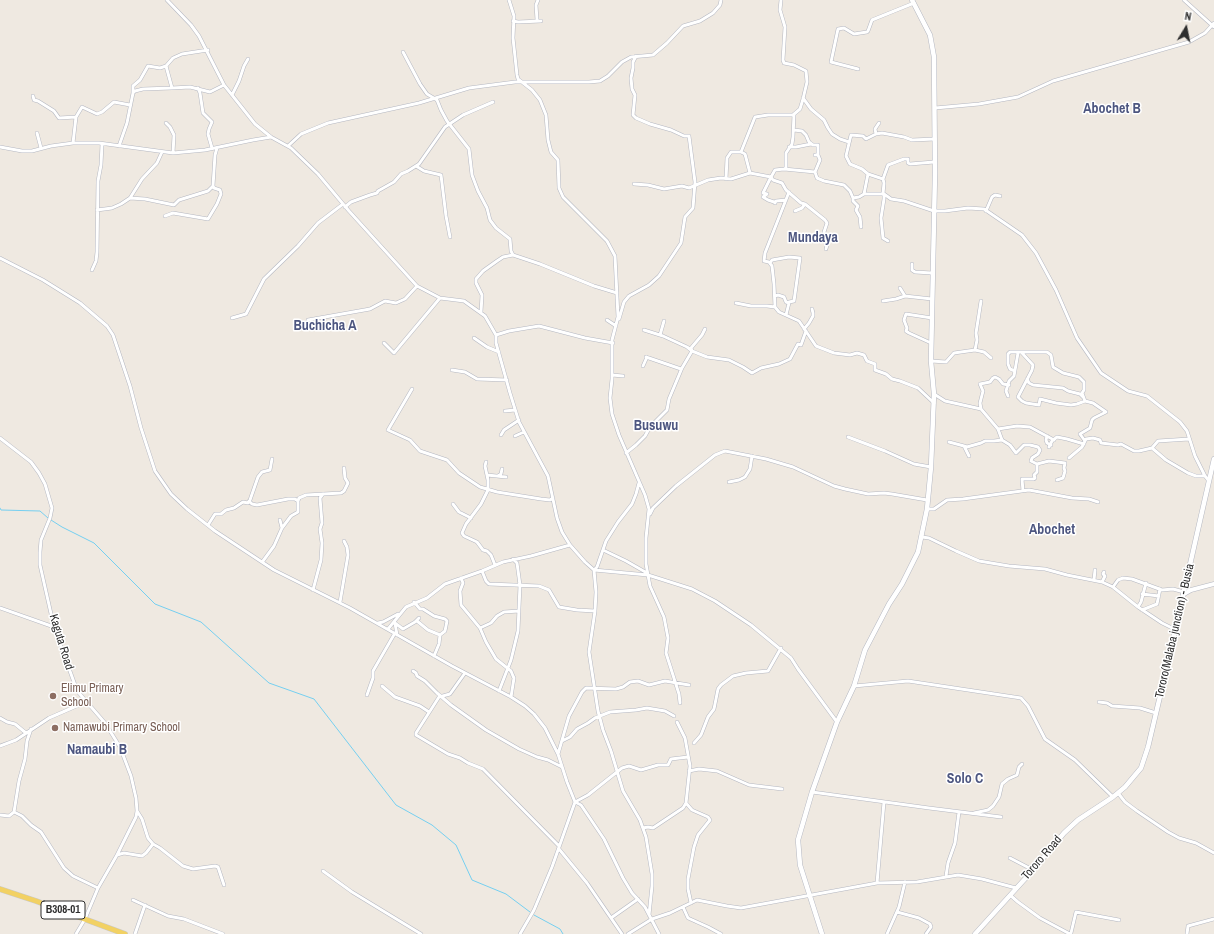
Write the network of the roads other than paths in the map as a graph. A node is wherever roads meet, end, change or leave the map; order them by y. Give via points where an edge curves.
1 (167, 0) edge
2 (509, 0) edge
3 (538, 0) edge
4 (721, 0) edge
5 (781, 0) edge
6 (1184, 0) edge
7 (913, 2) edge
8 (537, 20) junction
9 (514, 21) junction
10 (541, 21) dead end
11 (1213, 25) edge
12 (208, 50) junction
13 (403, 52) dead end
14 (636, 56) junction
15 (248, 59) dead end
16 (166, 66) junction
17 (858, 69) dead end
18 (524, 82) junction
19 (224, 84) junction
20 (172, 88) junction
21 (198, 88) junction
22 (134, 94) junction
23 (33, 96) dead end
24 (232, 96) junction
25 (435, 98) junction
26 (804, 98) junction
27 (493, 102) dead end
28 (130, 106) junction
29 (935, 108) junction
30 (794, 114) junction
31 (76, 117) junction
32 (166, 123) dead end
33 (880, 123) dead end
34 (449, 124) junction
35 (794, 130) junction
36 (36, 133) dead end
37 (876, 134) junction
38 (271, 137) junction
39 (935, 140) junction
40 (849, 142) junction
41 (73, 143) junction
42 (102, 144) junction
43 (811, 144) junction
44 (119, 146) junction
45 (288, 146) junction
46 (0, 147) edge
47 (789, 147) junction
48 (41, 148) junction
49 (212, 148) junction
50 (217, 148) junction
51 (162, 152) junction
52 (741, 152) junction
53 (173, 153) junction
54 (934, 162) junction
55 (416, 166) junction
56 (784, 169) junction
57 (815, 172) junction
58 (750, 173) junction
59 (868, 174) junction
60 (771, 177) junction
61 (726, 179) junction
62 (883, 179) junction
63 (634, 184) dead end
64 (694, 185) junction
65 (212, 186) junction
66 (789, 192) junction
67 (864, 194) junction
68 (883, 194) junction
69 (1000, 196) dead end
70 (130, 198) junction
71 (853, 198) junction
72 (786, 200) junction
73 (805, 204) junction
74 (344, 206) junction
75 (97, 210) junction
76 (934, 211) junction
77 (986, 211) junction
78 (795, 212) dead end
79 (165, 216) dead end
80 (861, 227) dead end
81 (450, 237) dead end
82 (888, 241) dead end
83 (826, 249) dead end
84 (513, 255) junction
85 (0, 258) edge
86 (770, 263) junction
87 (912, 264) dead end
88 (92, 270) dead end
89 (932, 273) junction
90 (417, 286) junction
91 (900, 288) dead end
92 (617, 293) junction
93 (775, 296) junction
94 (905, 296) junction
95 (440, 298) junction
96 (932, 299) junction
97 (883, 300) dead end
98 (981, 302) dead end
99 (736, 303) dead end
100 (789, 303) junction
101 (775, 307) junction
102 (812, 309) dead end
103 (481, 312) junction
104 (786, 315) junction
105 (232, 318) dead end
106 (932, 318) junction
107 (308, 320) dead end
108 (607, 320) dead end
109 (664, 321) dead end
110 (617, 324) junction
111 (705, 329) dead end
112 (644, 330) dead end
113 (805, 330) junction
114 (496, 335) junction
115 (660, 335) junction
116 (474, 338) dead end
117 (384, 343) dead end
118 (613, 343) junction
119 (931, 343) junction
120 (975, 350) junction
121 (692, 351) junction
122 (499, 352) junction
123 (1020, 353) junction
124 (991, 358) dead end
125 (931, 361) junction
126 (643, 366) dead end
127 (681, 369) junction
128 (452, 370) dead end
129 (1015, 371) junction
130 (612, 375) junction
131 (623, 376) dead end
132 (1027, 379) junction
133 (507, 380) junction
134 (1008, 385) junction
135 (412, 389) dead end
136 (934, 394) junction
137 (1008, 396) dead end
138 (1084, 399) junction
139 (934, 403) junction
140 (981, 409) junction
141 (515, 410) junction
142 (505, 411) dead end
143 (518, 420) junction
144 (998, 429) junction
145 (524, 432) junction
146 (500, 435) dead end
147 (514, 436) dead end
148 (1047, 436) junction
149 (848, 437) dead end
150 (0, 438) edge
151 (1189, 439) junction
152 (1002, 440) junction
153 (1054, 440) junction
154 (949, 442) dead end
155 (1085, 442) junction
156 (964, 446) junction
157 (1152, 448) junction
158 (626, 453) junction
159 (752, 456) junction
160 (969, 456) dead end
161 (1069, 458) dead end
162 (272, 459) dead end
163 (1214, 459) edge
164 (486, 462) dead end
165 (1037, 464) junction
166 (930, 467) junction
167 (344, 468) dead end
168 (502, 469) dead end
169 (487, 475) junction
170 (498, 476) junction
171 (1204, 476) junction
172 (506, 477) dead end
173 (1057, 480) dead end
174 (1209, 481) junction
175 (639, 482) junction
176 (729, 482) dead end
177 (488, 490) junction
178 (1023, 491) junction
179 (323, 494) junction
180 (553, 498) junction
181 (927, 500) junction
182 (249, 501) junction
183 (298, 501) junction
184 (1098, 502) dead end
185 (453, 504) dead end
186 (927, 509) junction
187 (650, 514) junction
188 (471, 518) junction
189 (280, 520) dead end
190 (208, 525) junction
191 (282, 528) junction
192 (922, 537) junction
193 (344, 541) dead end
194 (570, 545) junction
195 (603, 550) junction
196 (513, 559) junction
197 (263, 561) junction
198 (495, 565) junction
199 (594, 570) junction
200 (1095, 570) dead end
201 (482, 571) junction
202 (1104, 572) dead end
203 (647, 574) junction
204 (462, 578) junction
205 (1094, 580) junction
206 (1102, 582) junction
207 (1146, 583) junction
208 (1214, 584) edge
209 (520, 585) junction
210 (1113, 587) junction
211 (313, 590) junction
212 (1160, 590) junction
213 (1184, 593) junction
214 (1142, 594) junction
215 (1160, 596) junction
216 (340, 602) junction
217 (414, 602) junction
218 (1138, 607) junction
219 (0, 608) edge
220 (1142, 610) junction
221 (519, 611) junction
222 (595, 611) junction
223 (399, 613) junction
224 (395, 621) junction
225 (378, 623) junction
226 (54, 627) junction
227 (480, 628) junction
228 (388, 629) junction
229 (1176, 630) junction
230 (396, 634) junction
231 (440, 635) junction
232 (781, 648) junction
233 (434, 656) junction
234 (507, 668) junction
235 (413, 671) dead end
236 (465, 673) junction
237 (674, 682) junction
238 (689, 685) dead end
239 (382, 686) dead end
240 (854, 686) junction
241 (595, 688) junction
242 (499, 691) junction
243 (368, 695) dead end
244 (441, 696) junction
245 (511, 697) junction
246 (88, 701) junction
247 (1099, 702) dead end
248 (680, 703) dead end
249 (429, 712) junction
250 (1156, 713) junction
251 (600, 716) junction
252 (674, 716) dead end
253 (0, 718) edge
254 (677, 722) dead end
255 (837, 722) junction
256 (31, 729) junction
257 (26, 733) junction
258 (562, 742) junction
259 (694, 743) dead end
260 (0, 746) edge
261 (558, 754) junction
262 (688, 757) junction
263 (1022, 764) dead end
264 (562, 767) junction
265 (690, 770) junction
266 (618, 772) junction
267 (782, 789) dead end
268 (812, 792) junction
269 (1118, 794) junction
270 (1113, 797) junction
271 (575, 802) junction
272 (884, 802) junction
273 (686, 803) junction
274 (683, 808) junction
275 (690, 808) junction
276 (137, 811) junction
277 (14, 812) junction
278 (959, 812) junction
279 (972, 814) junction
280 (0, 815) edge
281 (1001, 817) dead end
282 (643, 828) junction
283 (153, 844) junction
284 (559, 847) junction
285 (1214, 853) edge
286 (117, 855) junction
287 (1010, 858) dead end
288 (1033, 870) junction
289 (323, 871) dead end
290 (946, 876) junction
291 (877, 882) junction
292 (905, 882) junction
293 (224, 885) dead end
294 (98, 888) junction
295 (1016, 888) junction
296 (0, 889) edge
297 (809, 895) junction
298 (1010, 895) junction
299 (638, 899) junction
300 (132, 900) dead end
301 (691, 903) junction
302 (145, 905) junction
303 (683, 907) junction
304 (897, 912) junction
305 (649, 915) junction
306 (610, 918) junction
307 (85, 919) junction
308 (652, 919) junction
309 (1214, 919) edge
310 (1119, 920) dead end
311 (111, 932) edge
312 (76, 934) edge
313 (125, 934) edge
314 (135, 934) edge
315 (223, 934) edge
316 (421, 934) edge
317 (520, 934) edge
318 (622, 934) edge
319 (628, 934) edge
320 (659, 934) edge
321 (721, 934) edge
322 (822, 934) edge
323 (887, 934) edge
324 (926, 934) edge
325 (975, 934) edge
326 (1070, 934) edge
327 (1187, 934) edge

1 - 12 street via 191,25
2 - 9 street
3 - 8 street
4 - 14 street via 713,13 700,21 683,26 653,54
5 - 26 street via 780,10 785,27 783,60 784,63 806,71
6 - 11 street
7 - 17 street via 872,20 867,32 854,34 844,28 838,29 831,62
7 - 29 main road via 932,40
8 - 9 street
8 - 10 street
9 - 18 street via 516,68 518,78
11 - 29 street via 1189,42 1053,81 1018,97
12 - 16 street via 182,54 173,58
12 - 19 street
13 - 25 street via 420,84 427,94
14 - 18 street via 622,62 600,81
14 - 64 street via 631,78 635,95 633,115 650,124 689,136
15 - 24 street
16 - 20 street
16 - 22 street via 148,66 134,86
18 - 25 street via 469,88
18 - 92 street via 540,100 546,115 548,140 551,152 558,160 559,188 563,197 607,241 615,256
19 - 21 street via 210,92
19 - 24 street
20 - 21 street
20 - 22 street via 143,89 135,91
21 - 49 street via 203,113 212,122 208,134
22 - 28 street
23 - 31 street via 34,100 54,111 59,118
24 - 38 street via 255,124
25 - 34 street
25 - 45 street via 328,123 301,134
26 - 30 street via 800,109
26 - 40 street via 811,109 824,120 832,134
27 - 34 street via 474,109
28 - 31 street via 114,102 97,114 82,107
28 - 44 street
29 - 39 main road
30 - 35 street
30 - 52 street via 755,117
31 - 41 street
32 - 53 street via 174,135
33 - 37 street via 875,129
34 - 55 street
34 - 84 street via 469,149 471,172 490,220 510,239
35 - 43 street via 806,135
35 - 47 street
36 - 48 street
37 - 39 street via 912,140
37 - 40 street via 866,140 863,136 851,135
38 - 45 street
38 - 50 street
39 - 54 main road
40 - 59 street via 846,159
41 - 42 street
41 - 48 street
42 - 44 street
42 - 75 street
43 - 47 street
43 - 57 street via 818,145 816,155 820,160
44 - 51 street
45 - 74 street via 318,174
46 - 48 street via 22,152
47 - 56 street
49 - 50 street
49 - 53 street
50 - 65 street
51 - 53 street
51 - 70 street via 158,163 142,179
52 - 58 street via 746,156
52 - 61 street via 728,154
54 - 62 street via 910,164 906,158 898,160 888,165
54 - 76 main road
55 - 74 street via 401,174 377,194 370,194
55 - 81 street via 441,175
56 - 57 street
56 - 60 street via 775,170
57 - 71 street via 820,180 844,185
58 - 60 street
58 - 61 street
59 - 62 street
59 - 67 street
60 - 66 street via 782,183
60 - 72 street via 763,193 767,194 763,197 775,203
61 - 64 street via 708,180
62 - 68 street
63 - 64 street via 664,189 682,186 689,188
64 - 110 street via 692,208 685,217 681,243 659,276 624,302
65 - 70 street via 208,191 179,200 174,205
65 - 79 street via 220,190 220,194 208,219 173,213
66 - 72 street
66 - 73 street
67 - 68 street
67 - 71 street
68 - 76 street via 891,199
68 - 82 street via 882,238
69 - 77 street via 992,197
70 - 75 street via 112,208
71 - 80 street via 858,206 856,210
72 - 86 street via 765,253 764,261
73 - 78 street
73 - 83 street via 827,224 824,232
74 - 90 street
74 - 105 street via 318,223 264,279 246,314
75 - 88 street via 97,252
76 - 77 street via 974,208
76 - 89 main road
77 - 151 street via 1022,235 1030,244 1062,302 1077,338 1101,373 1128,391 1151,398 1185,427
84 - 92 street
84 - 103 street via 497,260 476,279 482,295
85 - 190 street via 66,294 107,326 118,346 156,471 178,501
86 - 93 street
86 - 100 street via 772,260 789,257 800,258 794,301
87 - 89 street via 912,270 915,272
89 - 96 main road
90 - 95 street
90 - 107 street via 405,299 396,303 385,300 370,309
91 - 94 street
92 - 110 street
93 - 100 street via 784,297
93 - 101 street
94 - 96 street
94 - 97 street
95 - 103 street via 464,301
95 - 117 street via 394,353
96 - 106 main road
98 - 120 street
99 - 101 street
100 - 104 street
101 - 104 street
102 - 113 street via 813,316
103 - 114 street
104 - 113 street via 799,321
106 - 119 main road
106 - 119 street via 906,314 904,320 906,331
108 - 110 street
109 - 115 street
110 - 118 street
111 - 121 street via 691,348
112 - 115 street
113 - 121 street via 801,345 798,344 790,359 752,373 729,360 707,357
113 - 139 street via 816,346 834,353 864,355 867,361 875,364 875,370 918,388
114 - 118 street via 539,326
114 - 122 street
115 - 121 street
116 - 122 street via 487,348
118 - 130 street
119 - 125 main road
120 - 124 street via 984,352
120 - 125 street via 954,353 946,362
121 - 127 street
122 - 133 street
123 - 129 street
123 - 129 street via 1010,351 1008,354 1010,369
123 - 132 street via 1033,365
123 - 138 street via 1047,352 1051,355 1053,367 1063,373 1079,377 1084,382
125 - 136 main road
126 - 127 street via 646,357
127 - 158 street via 667,410 645,436
128 - 133 street via 465,372 477,379
129 - 134 street
130 - 131 street
130 - 158 street via 612,414
132 - 138 street via 1033,385 1063,388 1080,394
132 - 138 street via 1018,397 1026,403 1039,405 1040,399 1071,405
133 - 141 street
134 - 137 street
134 - 140 street via 995,377 990,382 980,384 983,391
135 - 177 street via 388,430 410,440 420,451 447,460 471,482
136 - 139 main road
136 - 140 street via 945,401
138 - 155 street via 1106,412 1094,418 1090,428 1080,434
139 - 166 main road
140 - 144 street
141 - 142 street
141 - 143 street
143 - 145 street
143 - 146 street
144 - 148 street via 1024,426
144 - 152 street
145 - 147 street
145 - 180 street via 546,470
148 - 153 street
148 - 153 street via 1046,440 1050,446
149 - 166 street via 914,464
150 - 226 street, Kaguta Road via 40,473 51,504 49,522 41,540 40,565
151 - 157 street via 1158,441
151 - 171 street
152 - 156 street
152 - 165 street via 1016,453 1024,445 1038,447 1040,450 1031,461
153 - 155 street via 1060,437
154 - 156 street
155 - 157 street via 1093,438 1100,440 1101,443 1121,444 1134,451
155 - 161 street
156 - 160 street
157 - 171 street via 1188,473
158 - 175 street
159 - 176 street via 750,469 745,477
159 - 181 street via 793,467 845,490
159 - 187 street via 719,452 676,486
162 - 182 street via 270,470 262,472 258,477
163 - 174 main road, Tororo(Malaba junction) - Busia
164 - 169 street
165 - 173 street via 1048,461 1066,463 1064,478
165 - 178 street via 1035,478 1022,479
166 - 181 main road
167 - 179 street via 348,483 344,491 338,494
168 - 170 street
169 - 170 street
169 - 177 street
170 - 172 street
171 - 174 street
174 - 213 main road, Tororo(Malaba junction) - Busia
175 - 187 street
175 - 195 street via 632,504 606,541
177 - 180 street via 541,499
177 - 188 street
178 - 184 street via 1033,490
178 - 186 street via 947,500 934,509
179 - 183 street via 306,495
179 - 211 street via 320,498 321,560
180 - 194 street via 562,532
181 - 186 main road
182 - 183 street via 257,505 288,499
182 - 190 street via 241,502 221,514 215,514
183 - 191 street via 298,512 290,516
185 - 188 street via 459,512
186 - 192 main road
187 - 203 street via 646,538
188 - 198 street via 462,533 487,551
189 - 191 street
190 - 197 street
191 - 197 street via 274,546
192 - 205 street via 979,560 1046,569
192 - 240 main road via 915,559 865,650
193 - 216 street via 348,555
194 - 196 street
194 - 199 street
195 - 199 street
195 - 203 street
196 - 198 street
196 - 209 street via 517,563
197 - 211 street via 274,570
198 - 201 street
199 - 203 street
199 - 222 street
200 - 205 street
201 - 204 street
201 - 209 street via 489,584
202 - 206 street
203 - 232 street via 706,596 742,618
203 - 237 street via 664,617 668,638 666,653
204 - 217 street via 445,584 426,598
204 - 227 street via 461,604
205 - 206 street
206 - 210 street
207 - 210 street via 1121,578
207 - 212 street
207 - 214 street
208 - 213 street
209 - 221 street
209 - 222 street via 539,586 549,590 559,607
210 - 218 street
211 - 216 street
212 - 213 street
212 - 215 street
213 - 229 main road, Tororo(Malaba junction) - Busia
214 - 215 street
214 - 218 street
215 - 220 street via 1157,604
216 - 225 street
217 - 223 street
217 - 231 street via 420,609 447,621 445,631
218 - 220 street
219 - 226 street
220 - 229 street
221 - 227 street via 504,612
221 - 234 street via 518,631
222 - 241 street via 589,652
223 - 224 street
223 - 225 street
224 - 228 street
224 - 230 street
224 - 231 street via 403,629 418,619 428,630
225 - 228 street
226 - 246 street, Kaguta Road via 75,685
227 - 234 street via 496,659
228 - 230 street
229 - 250 main road, Tororo(Malaba junction) - Busia
230 - 233 street
230 - 243 street via 373,671
231 - 233 street
232 - 255 street
232 - 259 street via 768,671 733,676 721,685 714,708 701,735
233 - 236 street
234 - 242 street
234 - 245 street via 514,678
235 - 244 street
236 - 242 street
236 - 244 street via 450,694
237 - 238 street
237 - 241 street via 665,681 649,685 638,681 616,689
237 - 248 street
239 - 249 street via 395,697
240 - 255 main road
240 - 270 street via 908,681 1020,698 1028,706 1046,739 1075,760
241 - 251 street
241 - 258 street via 586,688 582,692 569,716
242 - 245 street
244 - 249 street
244 - 264 street via 497,737
245 - 261 street via 537,717
246 - 256 street
246 - 276 street, Kaguta Road via 120,747 134,788
247 - 250 street
249 - 284 street via 416,735 482,770
250 - 269 main road, Tororo(Malaba junction) - Busia via 1141,768
251 - 252 street via 610,712 647,708 665,711
251 - 258 street via 577,729
251 - 266 street
253 - 257 street via 16,724
254 - 262 street via 683,734
255 - 268 main road
256 - 257 street
256 - 277 street
257 - 260 street
258 - 261 street
261 - 264 street
262 - 265 street
262 - 266 street via 671,759 668,765 641,770 630,766
263 - 279 street via 1017,775 1002,784 999,797 993,806
264 - 271 street
265 - 267 street via 717,771 749,785
265 - 273 street
266 - 271 street
266 - 282 street via 623,791
268 - 272 street
268 - 297 main road via 797,847
269 - 270 main road, Tororo Road
269 - 285 street via 1125,802 1168,832
270 - 288 main road, Tororo Road via 1070,827
271 - 284 street
271 - 299 street via 581,805 596,827 625,882
272 - 278 street
272 - 291 street
273 - 274 street
273 - 275 street
274 - 275 street
274 - 282 street via 653,828
275 - 301 street via 710,820 698,835 695,844 688,879
276 - 283 street
276 - 286 street, Kaguta Road
277 - 280 street via 9,816
277 - 294 street via 42,832 64,868 73,876
278 - 279 street
278 - 290 street via 955,843
279 - 281 street
282 - 305 street via 652,874
283 - 286 street via 142,856 124,853
283 - 293 street via 183,866 193,869 218,867
284 - 306 street
284 - 317 street via 534,910
286 - 294 street, Kaguta Road
287 - 288 street
288 - 295 main road, Tororo Road
289 - 316 street
290 - 292 street
290 - 295 street via 982,878
291 - 292 street
291 - 297 street
292 - 304 street
294 - 307 street, Kaguta Road
295 - 298 main road, Tororo Road
296 - 307 main road, B308-01
297 - 301 street via 741,908 700,900
297 - 322 main road
298 - 325 main road, Tororo Road
298 - 326 street via 1040,918
299 - 305 street
299 - 306 street
300 - 302 street
301 - 303 street
302 - 314 street
302 - 315 street via 168,916 184,919
303 - 308 street
303 - 321 street via 688,918
304 - 323 street
304 - 324 street via 930,924
305 - 308 street
306 - 318 street
307 - 311 main road, B308-01
307 - 312 street, Kaguta Road
308 - 319 street
308 - 320 street
309 - 327 street via 1188,926
310 - 326 street via 1076,912
311 - 313 main road, B308-01

